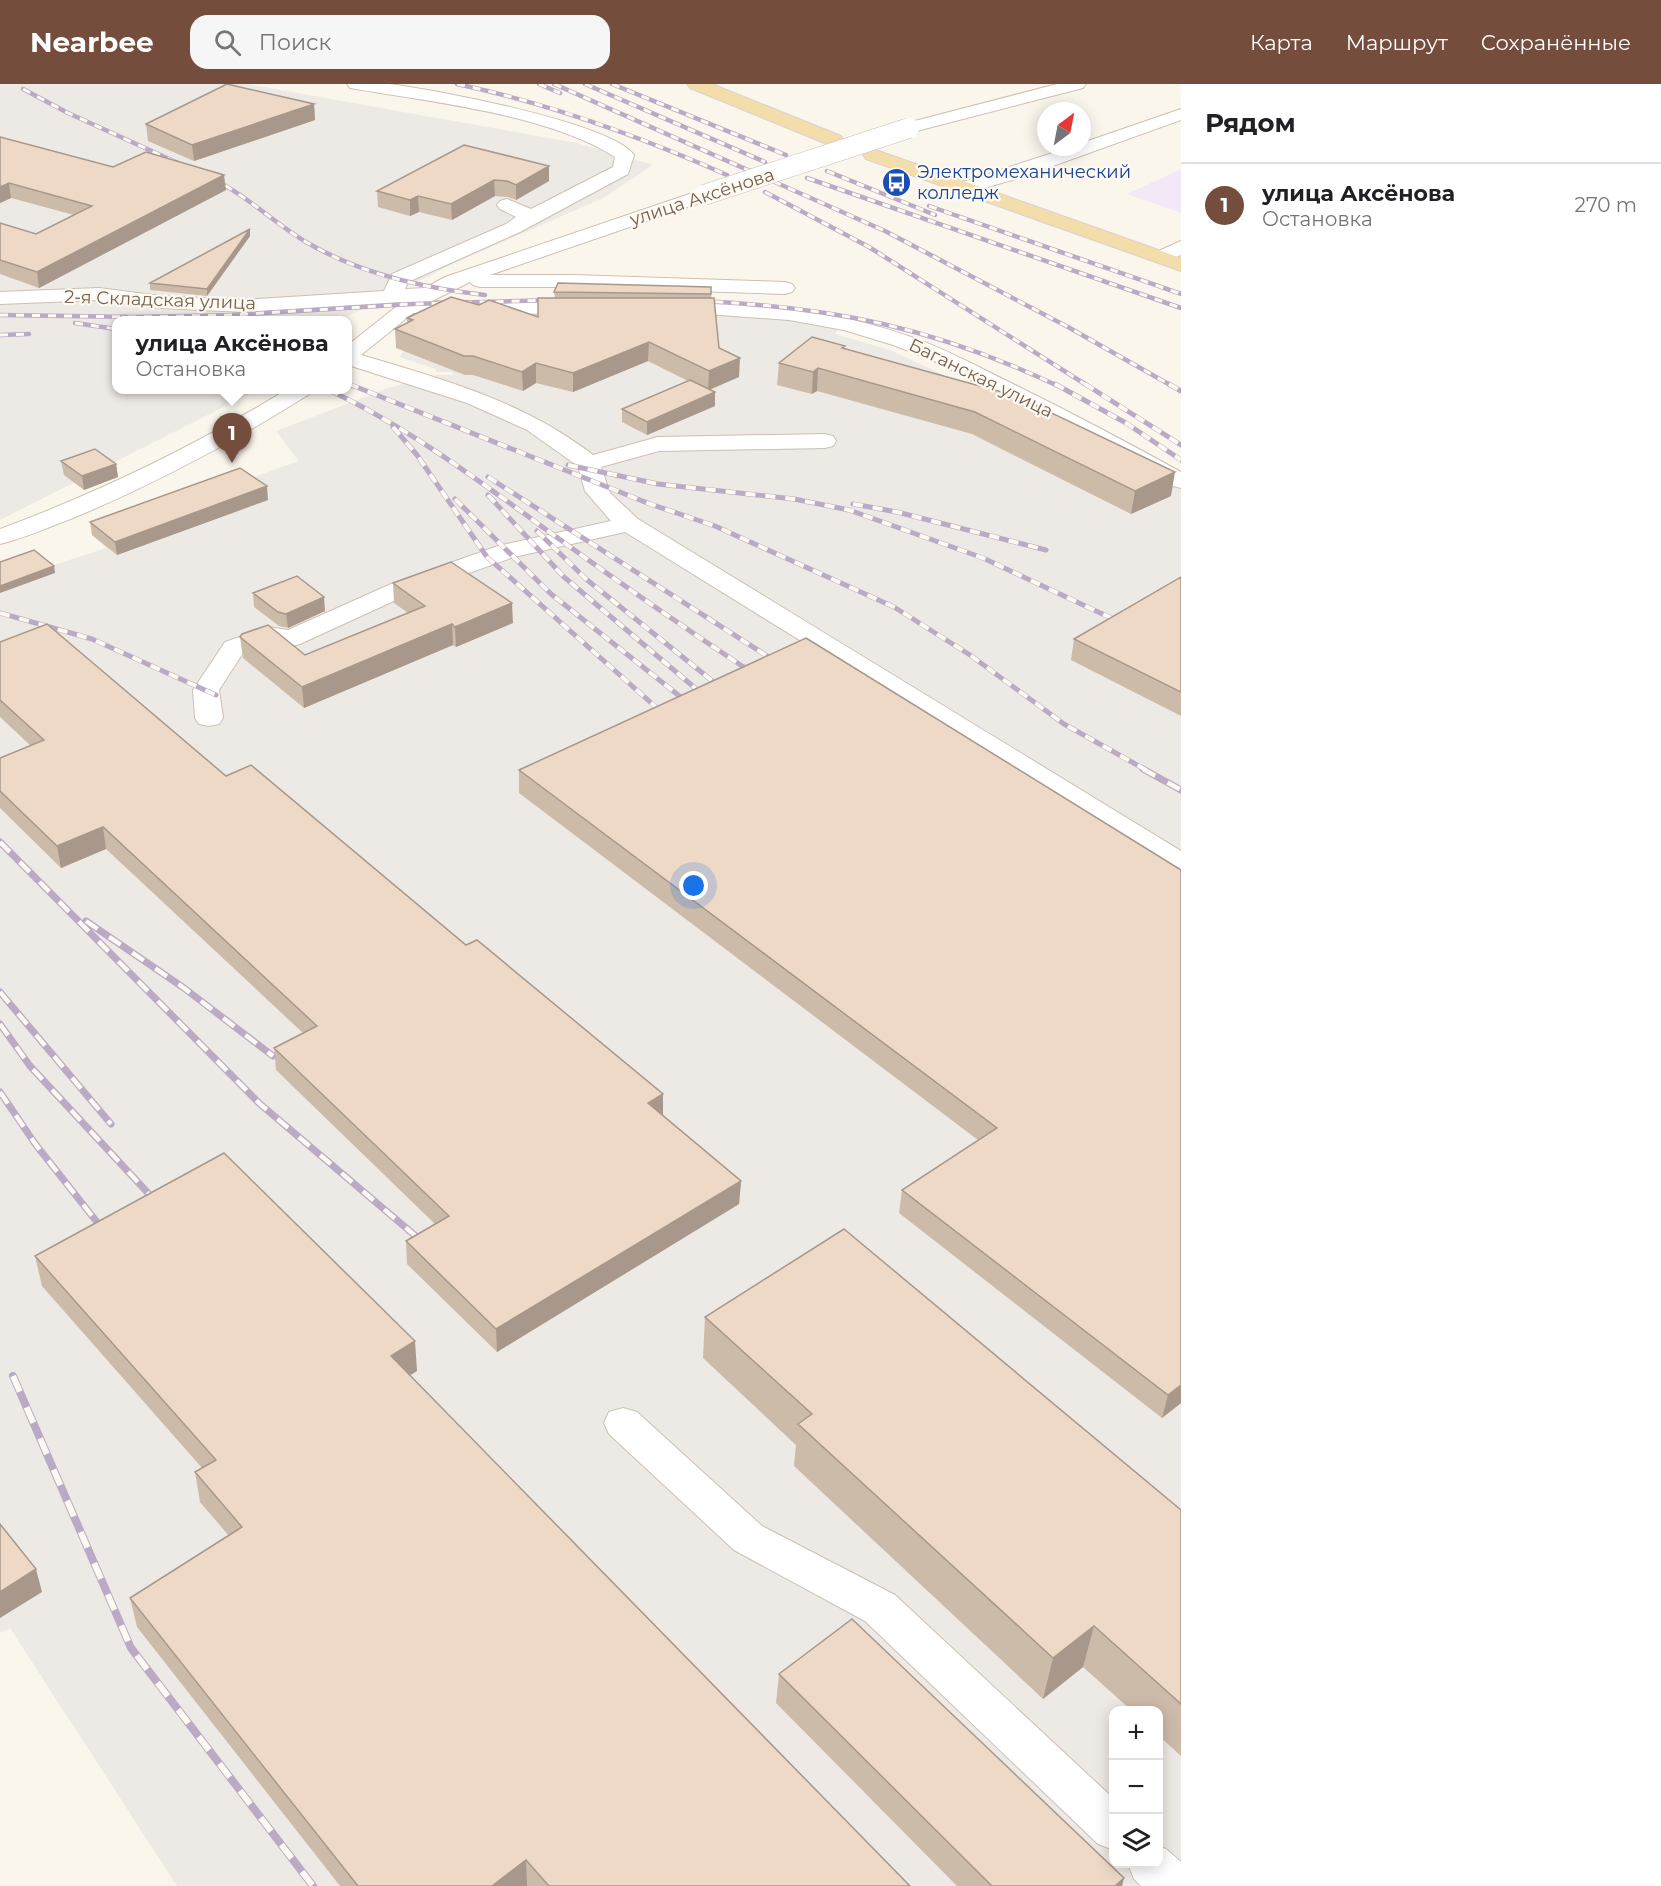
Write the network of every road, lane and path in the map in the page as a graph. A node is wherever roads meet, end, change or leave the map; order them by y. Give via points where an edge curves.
1 (356, 84) edge
2 (696, 84) edge
3 (1077, 84) edge
4 (1181, 114) edge
5 (834, 140) dead end
6 (873, 156) dead end
7 (964, 188) junction
8 (507, 205) dead end
9 (526, 219) junction
10 (1181, 247) edge
11 (1161, 257) junction
12 (1181, 264) edge
13 (452, 281) junction
14 (785, 288) dead end
15 (427, 294) joint
16 (3, 297) edge
17 (400, 302) junction
18 (603, 307) edge
19 (649, 307) edge
20 (352, 352) edge
21 (352, 357) edge
22 (294, 394) edge
23 (825, 441) dead end
24 (589, 463) junction
25 (1181, 481) edge
26 (629, 524) junction
27 (0, 537) edge
28 (209, 718) dead end
29 (1181, 864) edge
30 (623, 1423) dead end
31 (1109, 1825) edge
32 (1155, 1868) edge
33 (1174, 1886) edge

1 - 9 street via 467,102 535,119 609,144 625,155 621,170
2 - 5 main road
3 - 13 street, улица Аксёнова, bridge via 909,128
4 - 7 street
6 - 7 main road
7 - 11 main road
8 - 9 street via 524,212
9 - 17 street via 399,278
10 - 11 street
11 - 12 main road
13 - 14 street via 573,280
13 - 15 street, улица Аксёнова
15 - 17 street, 2-я Складская улица
16 - 17 street, 2-я Складская улица via 99,294 225,306
17 - 18 street
17 - 20 street
19 - 25 street, Баганская улица via 776,312 831,321 901,340 1056,414
21 - 24 street via 526,421 567,443
22 - 27 street via 152,474
23 - 24 street via 658,444
24 - 26 street via 591,481 603,501
26 - 28 street via 507,550 400,589 291,638 268,635 234,648 206,690
26 - 29 street
30 - 31 street via 748,1538 880,1608
32 - 33 street

